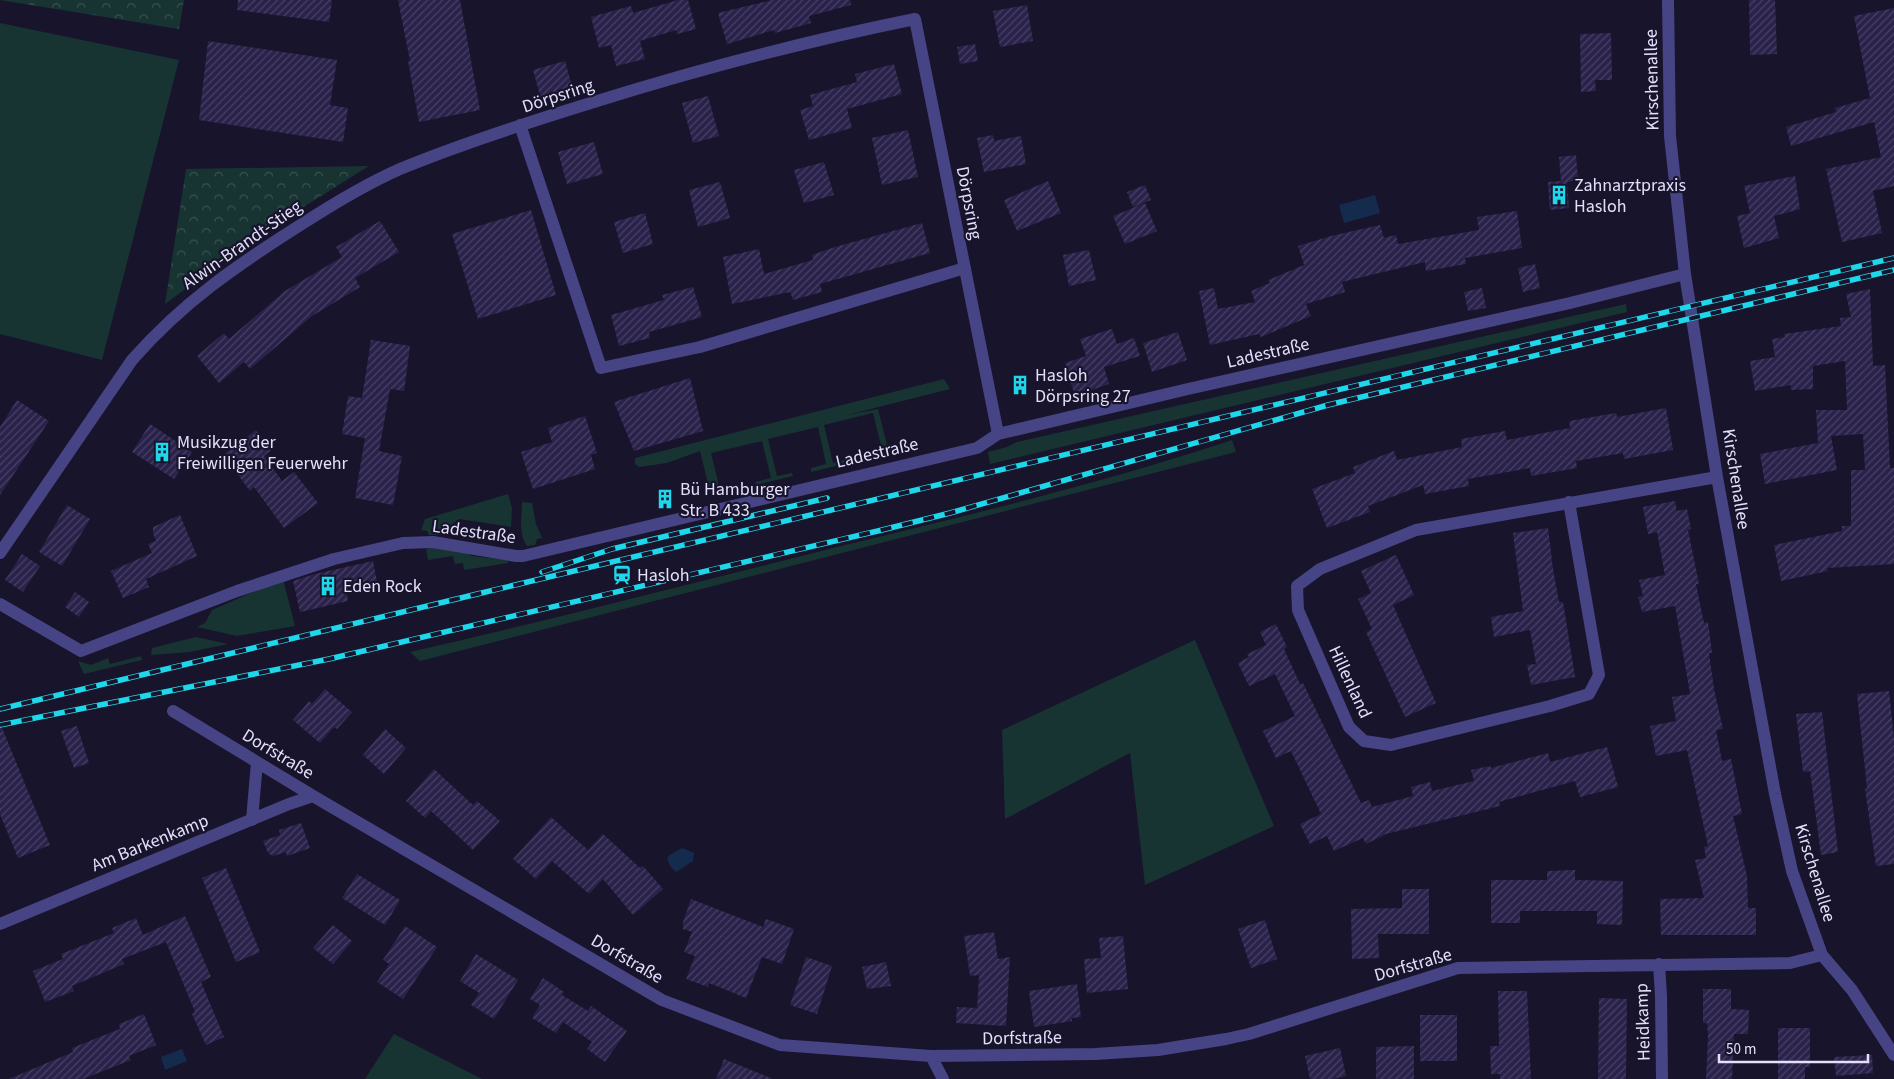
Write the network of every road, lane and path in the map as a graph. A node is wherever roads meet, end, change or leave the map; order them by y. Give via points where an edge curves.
1 (1668, 0) edge
2 (520, 125) junction
3 (965, 268) junction
4 (1685, 274) junction
5 (998, 434) junction
6 (1717, 477) junction
7 (1569, 502) junction
8 (0, 554) edge
9 (0, 604) edge
10 (173, 712) dead end
11 (257, 762) junction
12 (313, 796) junction
13 (252, 820) junction
14 (0, 924) edge
15 (1822, 955) junction
16 (1659, 964) junction
17 (1894, 1055) edge
18 (931, 1056) junction
19 (943, 1079) edge
20 (1662, 1079) edge

1 - 4 street, Kirschenallee via 1670,136
2 - 3 street, Dörpsring via 601,368 700,347
2 - 3 street, Dörpsring via 737,59 915,19
2 - 8 street, Alwin-Brandt-Stieg via 375,181 261,249 207,288 152,337 132,360
3 - 5 street, Dörpsring
4 - 5 street, Ladestraße
4 - 6 street, Kirschenallee
5 - 9 street, Ladestraße via 977,448 523,556 433,542 403,543 334,559 237,591 81,652
6 - 7 street, Hillenland
6 - 15 street, Kirschenallee via 1774,794 1792,870
7 - 7 street, Hillenland via 1416,530 1320,568 1298,586 1298,610 1349,727 1364,741 1391,745 1588,694 1599,675
10 - 11 street, Dorfstraße
11 - 12 street, Dorfstraße
11 - 13 street
12 - 13 street, Am Barkenkamp
12 - 18 street, Dorfstraße via 662,1000 780,1045
13 - 14 street, Am Barkenkamp
15 - 16 street, Dorfstraße via 1790,963
15 - 17 street via 1852,990
16 - 18 street, Dorfstraße via 1458,968 1249,1034 1158,1050
16 - 20 street, Heidkamp
18 - 19 street

